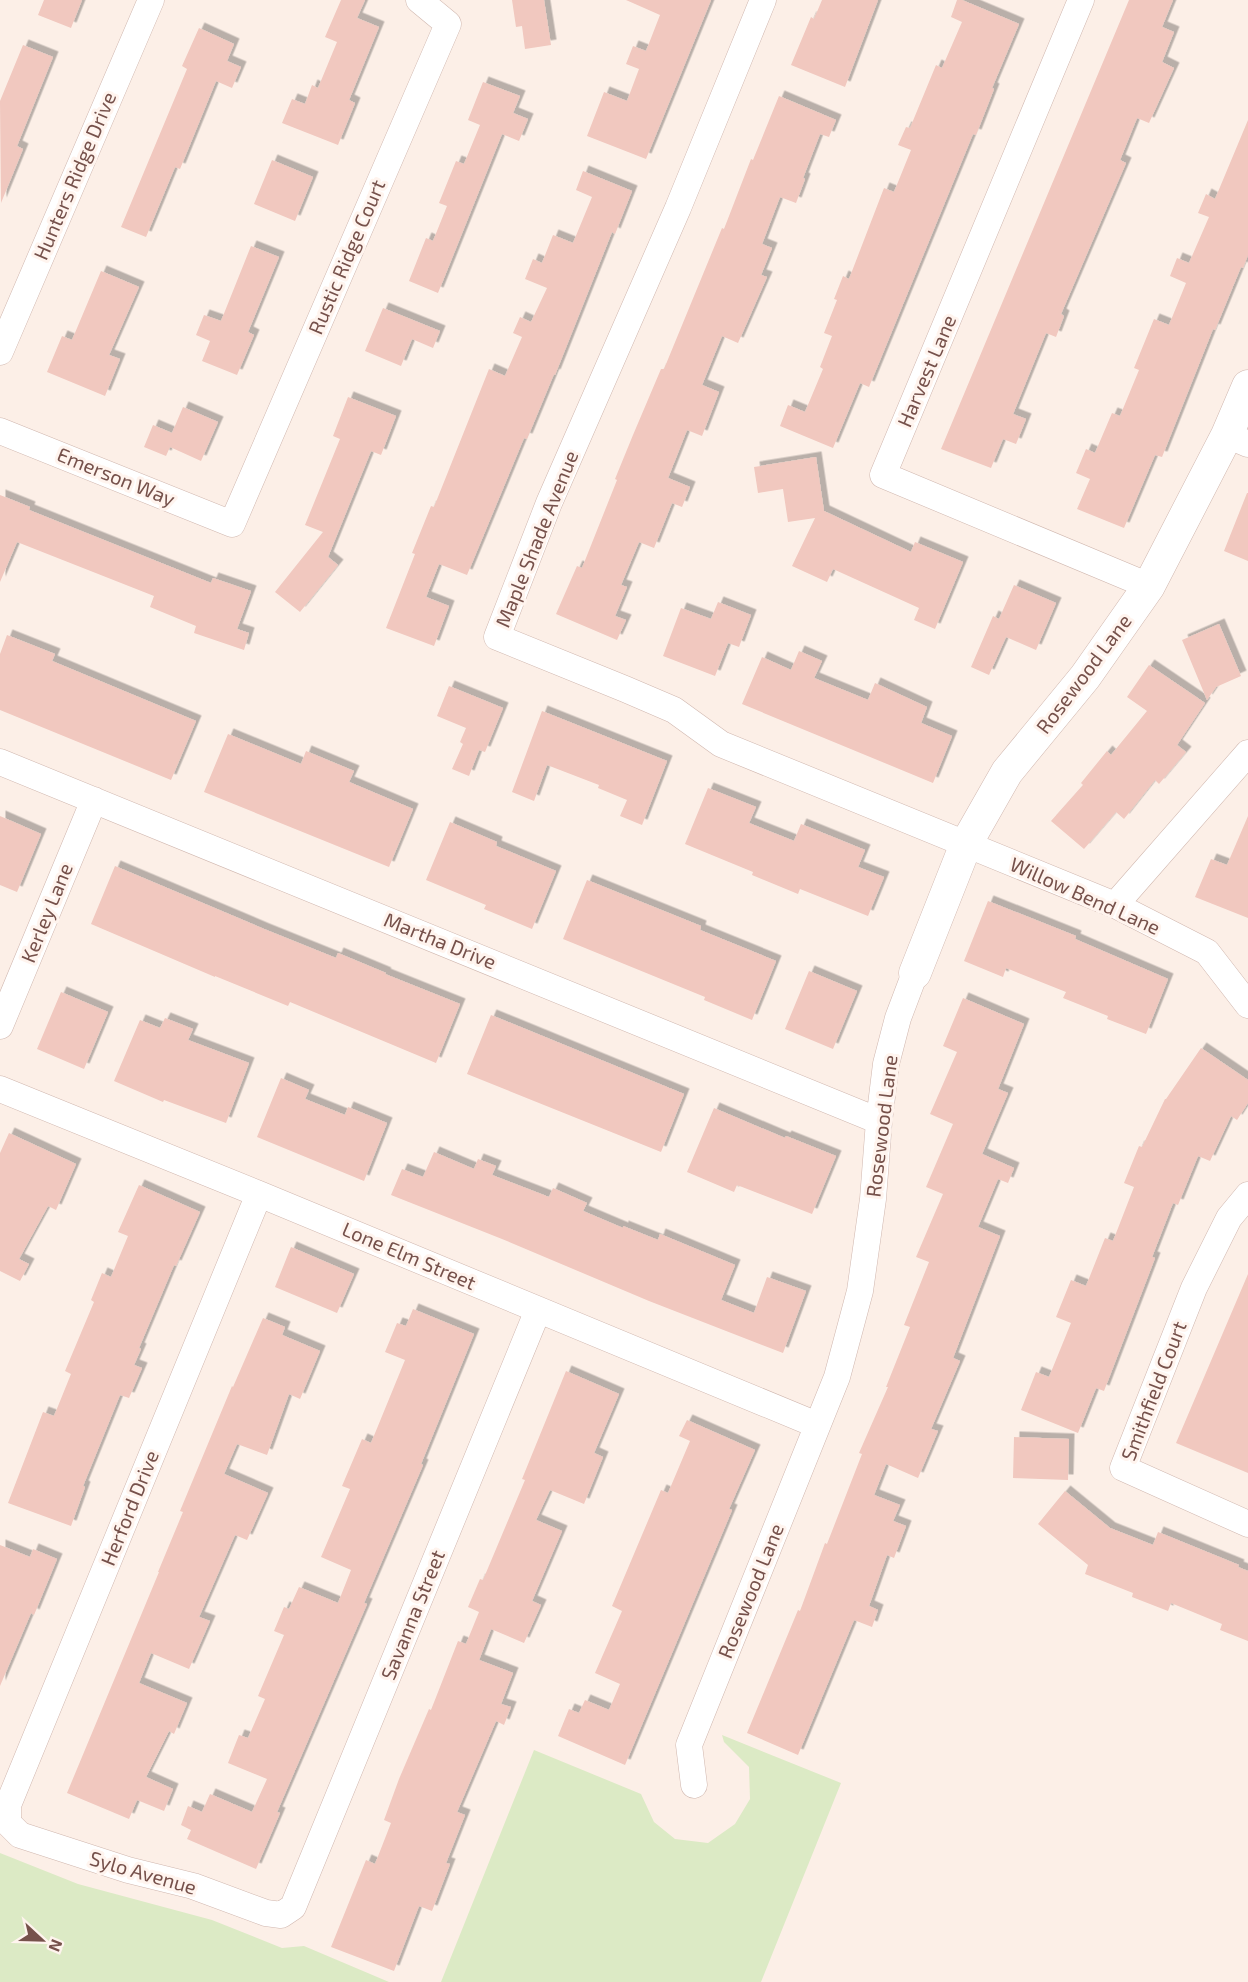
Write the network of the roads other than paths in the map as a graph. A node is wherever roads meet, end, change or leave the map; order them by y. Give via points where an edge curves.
1 (151, 0) edge
2 (419, 0) edge
3 (763, 0) edge
4 (1078, 1) edge
5 (0, 352) edge
6 (1248, 386) edge
7 (0, 431) edge
8 (1238, 440) edge
9 (232, 524) joint
10 (1149, 586) junction
11 (1248, 753) edge
12 (0, 762) edge
13 (94, 800) junction
14 (966, 844) junction
15 (1115, 905) junction
16 (915, 973) joint
17 (1248, 1005) edge
18 (0, 1026) edge
19 (0, 1089) edge
20 (879, 1121) junction
21 (259, 1194) junction
22 (1248, 1195) edge
23 (538, 1310) junction
24 (817, 1425) junction
25 (1248, 1524) edge
26 (694, 1785) dead end
27 (8, 1823) joint
28 (281, 1915) joint

1 - 5 street, Hunters Ridge Drive
2 - 9 street, Rustic Ridge Court via 448,24
3 - 14 street, Maple Shade Avenue via 678,208 549,503 497,637 674,710 721,744
4 - 10 street, Harvest Lane via 883,476
6 - 8 street, Rosewood Lane
7 - 9 street, Emerson Way
8 - 10 street, Rosewood Lane
10 - 14 street, Rosewood Lane via 1085,677 1007,772
11 - 15 street
12 - 13 street, Martha Drive
13 - 18 street, Kerley Lane
13 - 20 street, Martha Drive
14 - 15 street, Willow Bend Lane
14 - 16 street, Rosewood Lane
15 - 17 street, Willow Bend Lane via 1206,952
16 - 20 street, Rosewood Lane via 886,1065
19 - 21 street, Lone Elm Street
20 - 24 street, Rosewood Lane via 860,1291 837,1377
21 - 23 street, Lone Elm Street
21 - 27 street, Herford Drive via 8,1806
22 - 25 street, Smithfield Court via 1229,1218 1194,1288 1123,1468
23 - 24 street, Lone Elm Street
23 - 28 street, Savanna Street via 293,1907
24 - 26 street, Rosewood Lane via 689,1745
27 - 28 street, Sylo Avenue via 20,1835

